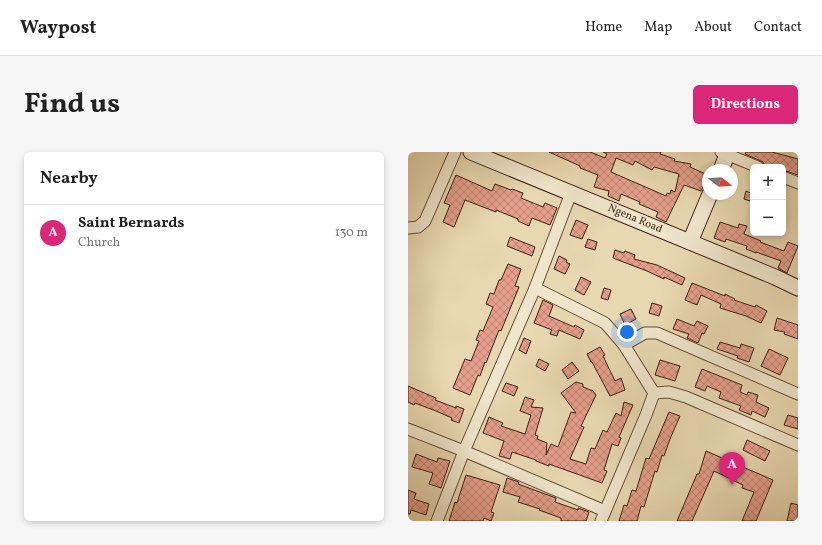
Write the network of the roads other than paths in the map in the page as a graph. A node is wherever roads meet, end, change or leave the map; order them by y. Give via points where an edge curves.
1 (455, 152) edge
2 (471, 152) edge
3 (725, 153) edge
4 (722, 164) edge
5 (751, 164) edge
6 (786, 178) edge
7 (798, 183) edge
8 (571, 193) junction
9 (708, 200) edge
10 (408, 228) edge
11 (690, 242) junction
12 (535, 288) junction
13 (798, 288) edge
14 (624, 345) junction
15 (654, 393) junction
16 (798, 394) edge
17 (408, 429) edge
18 (798, 445) edge
19 (464, 451) junction
20 (603, 516) edge
21 (437, 521) edge

1 - 10 street via 425,221 418,227
2 - 8 street, Ngena Road
3 - 4 street
3 - 5 street
6 - 7 street
8 - 11 street, Ngena Road
8 - 12 street
9 - 11 street
11 - 13 street, Ngena Road
12 - 14 street via 605,323
12 - 19 street
14 - 15 street
14 - 16 street via 645,333 657,333
15 - 18 street via 669,392 686,397
15 - 20 street
17 - 19 street
19 - 20 street
19 - 21 street

